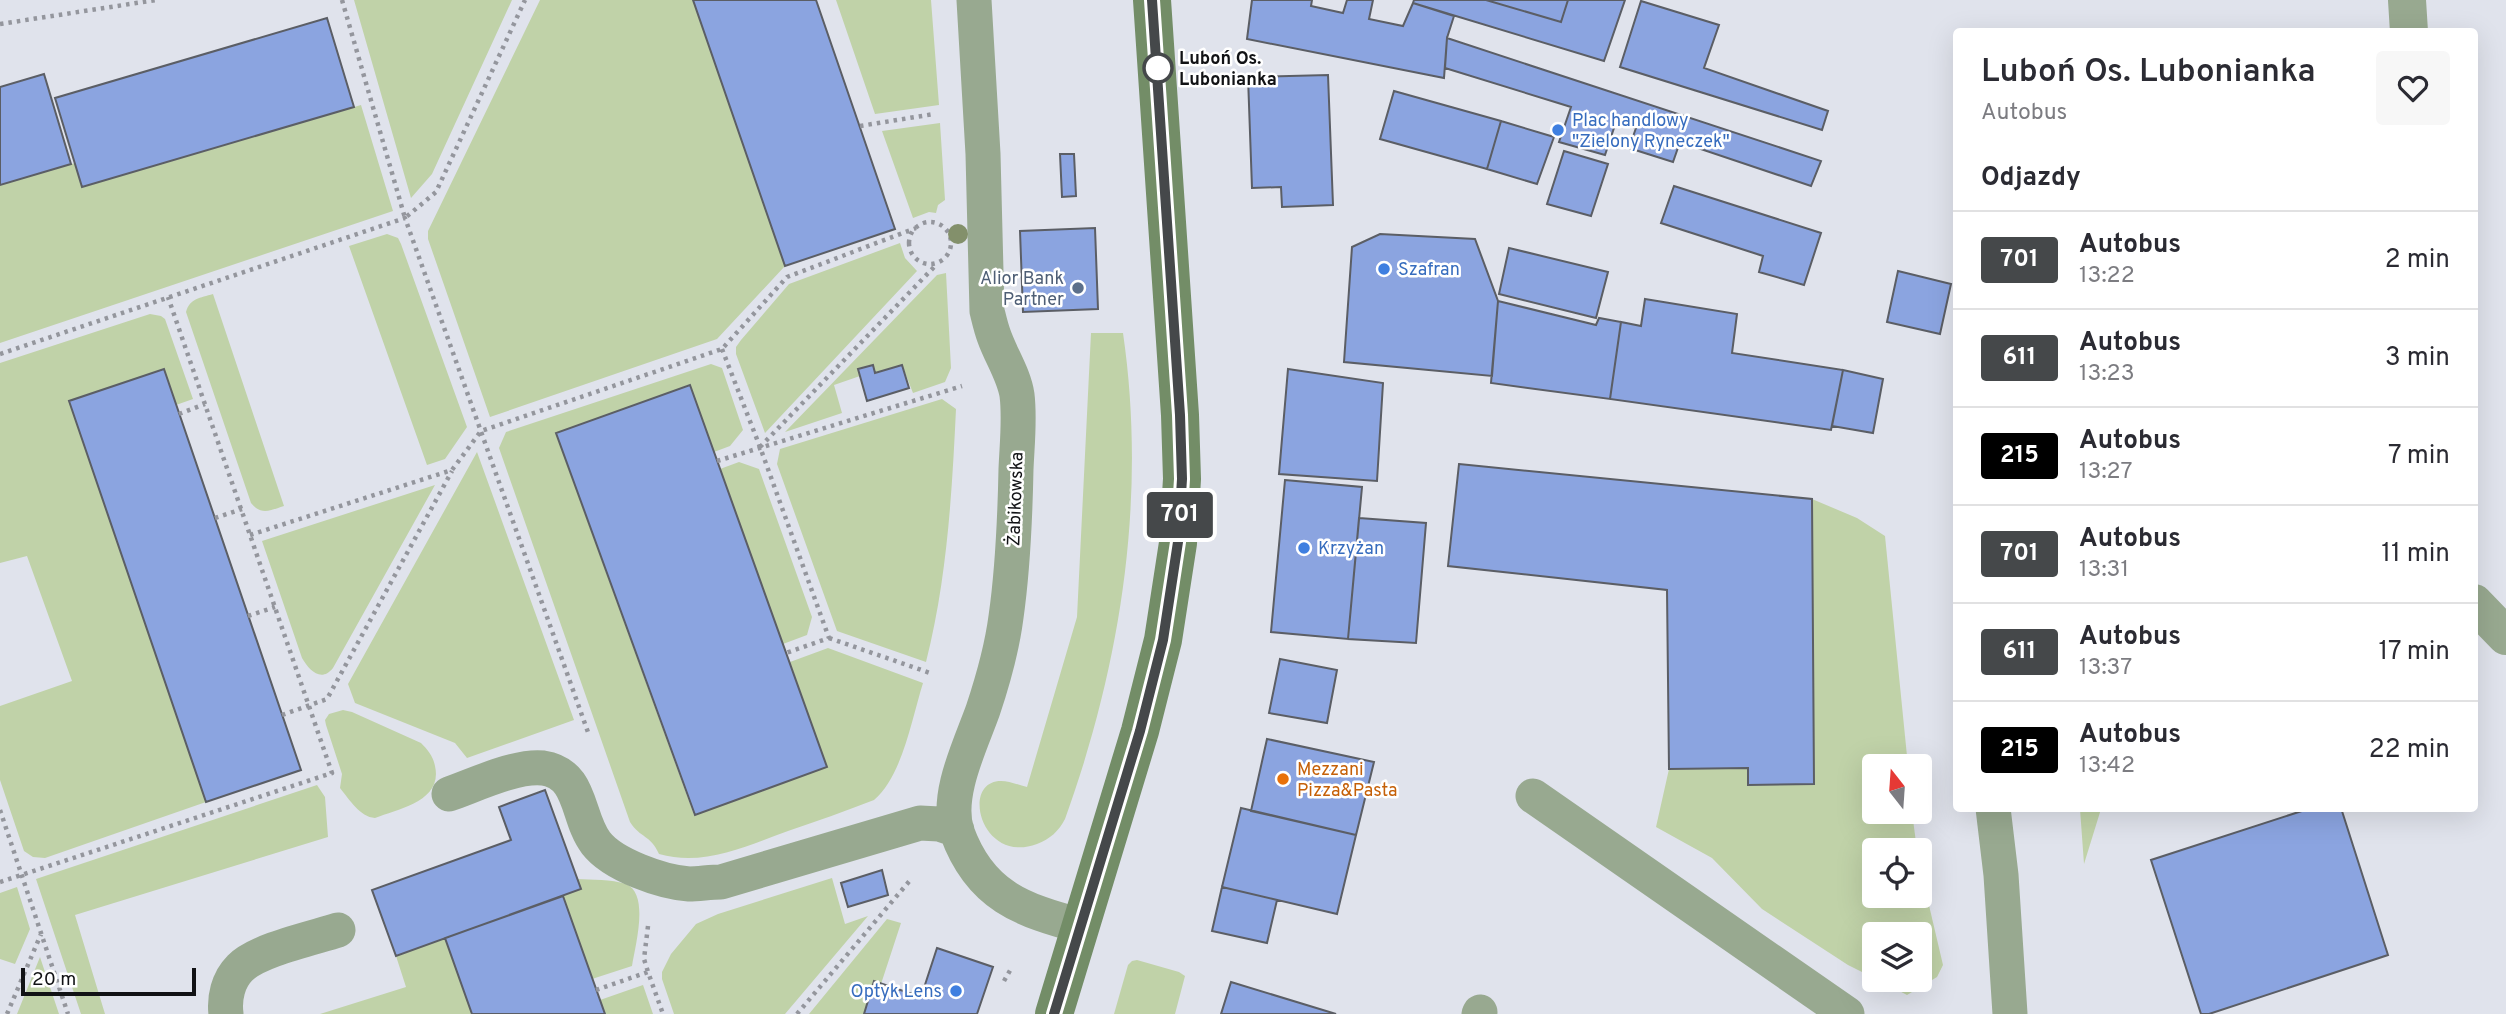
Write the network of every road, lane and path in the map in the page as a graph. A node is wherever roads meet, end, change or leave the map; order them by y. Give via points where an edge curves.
1 (156, 0) edge
2 (342, 0) edge
3 (525, 0) edge
4 (974, 0) edge
5 (1152, 0) edge
6 (2407, 0) edge
7 (0, 24) edge
8 (2409, 28) edge
9 (405, 218) junction
10 (916, 228) junction
11 (940, 261) junction
12 (168, 297) junction
13 (722, 349) junction
14 (0, 354) edge
15 (963, 385) dead end
16 (205, 404) junction
17 (179, 414) dead end
18 (481, 431) junction
19 (760, 447) junction
20 (717, 461) dead end
21 (452, 470) junction
22 (242, 509) junction
23 (215, 518) dead end
24 (250, 535) junction
25 (275, 607) junction
26 (2478, 607) edge
27 (248, 616) dead end
28 (2506, 636) edge
29 (829, 638) junction
30 (786, 653) dead end
31 (933, 674) dead end
32 (310, 705) junction
33 (282, 715) dead end
34 (590, 738) dead end
35 (449, 794) dead end
36 (1533, 796) dead end
37 (0, 810) edge
38 (1993, 812) edge
39 (957, 830) junction
40 (22, 874) junction
41 (915, 874) dead end
42 (0, 882) edge
43 (1081, 926) junction
44 (338, 930) dead end
45 (41, 933) junction
46 (1012, 967) dead end
47 (1004, 981) dead end
48 (596, 990) dead end
49 (1813, 1003) edge
50 (7, 1014) edge
51 (68, 1014) edge
52 (226, 1014) edge
53 (663, 1014) edge
54 (797, 1014) edge
55 (1054, 1014) edge
56 (1847, 1014) edge
57 (2010, 1014) edge

1 - 7 path
2 - 9 path
3 - 9 path via 436,192
4 - 39 lane, Żabikowska via 987,311 1017,393 1018,417 1006,621 962,767 955,809
5 - 43 street via 1180,415 1178,542 1150,692
6 - 8 street
9 - 12 path
9 - 18 path
10 - 11 path via 909,239 911,253 920,262
10 - 11 path via 928,222 947,230 951,243
10 - 13 path via 788,277
11 - 19 path
12 - 14 path
12 - 16 path
13 - 18 path
13 - 19 path
15 - 19 path
16 - 17 path
16 - 22 path
18 - 21 path
18 - 34 path
19 - 20 path
19 - 29 path
21 - 24 path
21 - 32 path via 327,699
22 - 23 path
22 - 24 path
24 - 25 path
25 - 27 path
25 - 32 path
26 - 28 street
29 - 30 path
29 - 31 path
32 - 33 path
32 - 40 path via 332,772
35 - 39 lane via 524,769 554,771 573,788 596,843 648,874 689,884 721,882 920,823
36 - 49 lane
37 - 40 path
38 - 57 lane
39 - 43 lane, Żabikowska via 976,868 1008,900
40 - 42 path
40 - 45 path
41 - 54 path
43 - 55 street
44 - 52 lane via 257,956 240,968 224,1001
45 - 50 path
45 - 51 path
46 - 47 path
48 - 53 path via 648,972
49 - 56 lane

